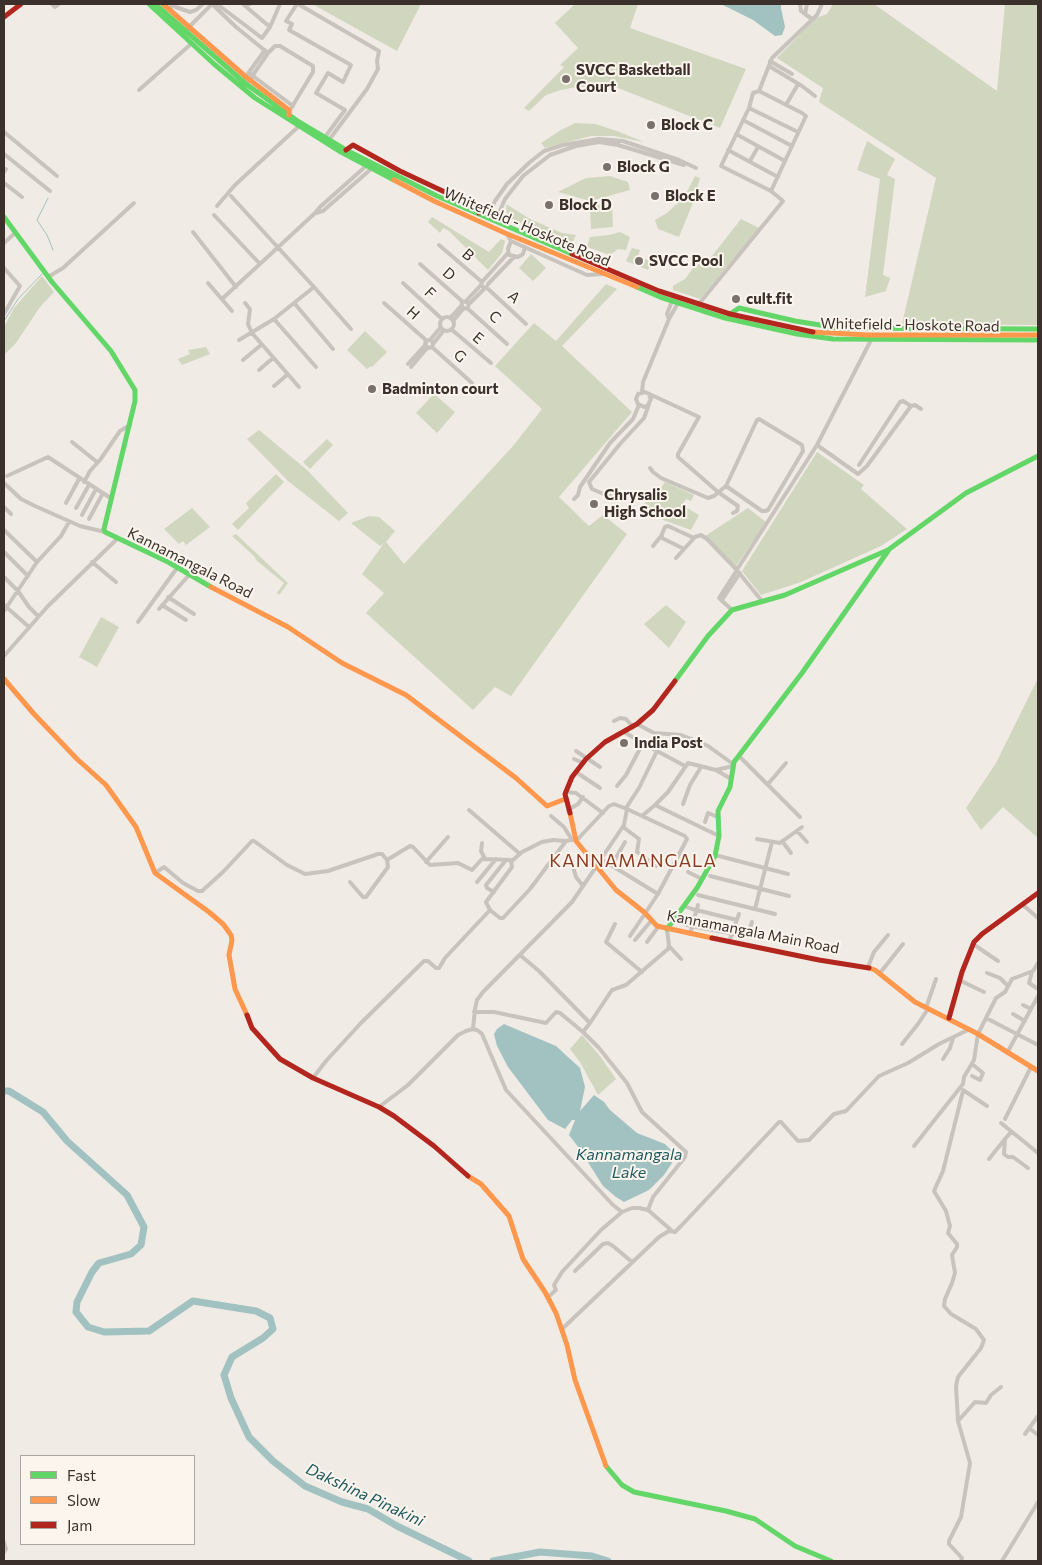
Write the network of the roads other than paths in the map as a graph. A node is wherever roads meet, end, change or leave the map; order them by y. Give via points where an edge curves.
1 (21, 4) edge
2 (52, 4) edge
3 (60, 4) edge
4 (149, 4) edge
5 (156, 4) edge
6 (163, 4) edge
7 (203, 4) edge
8 (217, 4) edge
9 (250, 4) edge
10 (280, 4) edge
11 (297, 4) edge
12 (800, 4) edge
13 (807, 4) edge
14 (822, 4) edge
15 (171, 6) edge
16 (4, 8) edge
17 (805, 14) junction
18 (6, 15) edge
19 (812, 19) junction
20 (270, 27) junction
21 (188, 28) junction
22 (191, 44) junction
23 (266, 52) junction
24 (769, 64) junction
25 (792, 74) dead end
26 (248, 78) junction
27 (798, 84) junction
28 (139, 90) dead end
29 (759, 91) junction
30 (815, 96) dead end
31 (786, 105) junction
32 (749, 108) junction
33 (290, 110) junction
34 (743, 120) junction
35 (298, 127) junction
36 (4, 132) edge
37 (798, 132) junction
38 (736, 134) junction
39 (327, 138) junction
40 (792, 146) junction
41 (758, 147) junction
42 (346, 150) junction
43 (728, 150) junction
44 (4, 154) edge
45 (750, 161) junction
46 (785, 161) junction
47 (368, 167) junction
48 (57, 176) dead end
49 (778, 177) junction
50 (4, 183) edge
51 (417, 190) junction
52 (50, 191) dead end
53 (771, 191) junction
54 (230, 196) dead end
55 (22, 197) dead end
56 (134, 203) dead end
57 (217, 206) dead end
58 (479, 213) junction
59 (214, 215) dead end
60 (4, 217) edge
61 (487, 218) junction
62 (497, 222) junction
63 (193, 232) dead end
64 (15, 233) junction
65 (505, 233) junction
66 (512, 241) junction
67 (4, 244) edge
68 (439, 245) dead end
69 (278, 247) junction
70 (525, 248) junction
71 (508, 253) junction
72 (515, 258) junction
73 (260, 264) junction
74 (420, 264) dead end
75 (4, 268) edge
76 (605, 274) junction
77 (622, 274) junction
78 (48, 276) junction
79 (618, 280) junction
80 (208, 283) dead end
81 (403, 283) dead end
82 (485, 284) junction
83 (236, 287) junction
84 (314, 287) junction
85 (222, 299) junction
86 (675, 302) junction
87 (246, 303) dead end
88 (384, 303) dead end
89 (295, 304) junction
90 (465, 305) junction
91 (698, 307) junction
92 (5, 308) edge
93 (232, 311) dead end
94 (4, 314) edge
95 (730, 314) junction
96 (274, 319) junction
97 (442, 319) junction
98 (451, 319) junction
99 (796, 322) junction
100 (526, 324) dead end
101 (351, 329) dead end
102 (442, 329) junction
103 (451, 329) junction
104 (795, 329) junction
105 (1038, 329) edge
106 (252, 332) junction
107 (1038, 335) edge
108 (239, 340) dead end
109 (871, 340) junction
110 (1038, 340) edge
111 (429, 344) junction
112 (507, 344) dead end
113 (261, 345) junction
114 (333, 349) dead end
115 (273, 358) junction
116 (243, 360) dead end
117 (491, 363) dead end
118 (409, 366) dead end
119 (316, 367) dead end
120 (259, 370) dead end
121 (288, 374) junction
122 (472, 383) dead end
123 (274, 386) dead end
124 (299, 387) dead end
125 (642, 392) junction
126 (649, 395) junction
127 (649, 403) junction
128 (639, 405) junction
129 (911, 406) junction
130 (921, 409) dead end
131 (635, 414) junction
132 (643, 419) junction
133 (130, 425) junction
134 (72, 442) dead end
135 (817, 445) junction
136 (1036, 458) edge
137 (97, 462) junction
138 (859, 465) dead end
139 (650, 468) dead end
140 (7, 476) dead end
141 (79, 479) junction
142 (84, 482) junction
143 (4, 483) edge
144 (89, 485) junction
145 (726, 486) junction
146 (96, 489) junction
147 (718, 492) junction
148 (102, 493) junction
149 (613, 497) dead end
150 (112, 499) junction
151 (574, 499) dead end
152 (66, 503) dead end
153 (4, 507) edge
154 (76, 508) dead end
155 (11, 514) dead end
156 (733, 514) dead end
157 (82, 515) dead end
158 (89, 519) dead end
159 (69, 522) junction
160 (4, 530) edge
161 (105, 532) junction
162 (661, 536) junction
163 (694, 538) junction
164 (117, 539) junction
165 (653, 546) dead end
166 (684, 549) junction
167 (888, 550) junction
168 (4, 552) edge
169 (676, 558) dead end
170 (37, 562) junction
171 (92, 562) junction
172 (177, 568) junction
173 (737, 570) junction
174 (189, 575) junction
175 (28, 576) junction
176 (4, 577) edge
177 (116, 582) dead end
178 (18, 591) junction
179 (168, 597) junction
180 (762, 601) junction
181 (162, 605) junction
182 (5, 608) edge
183 (159, 609) dead end
184 (732, 610) junction
185 (194, 614) dead end
186 (38, 616) junction
187 (186, 620) dead end
188 (138, 622) dead end
189 (29, 627) junction
190 (4, 656) edge
191 (4, 679) edge
192 (614, 721) dead end
193 (635, 725) junction
194 (624, 732) junction
195 (642, 743) junction
196 (576, 751) dead end
197 (658, 751) junction
198 (739, 756) junction
199 (588, 757) junction
200 (574, 759) dead end
201 (583, 763) junction
202 (786, 763) dead end
203 (733, 765) junction
204 (685, 766) junction
205 (600, 767) dead end
206 (701, 767) junction
207 (716, 770) junction
208 (576, 772) junction
209 (731, 779) junction
210 (768, 784) junction
211 (617, 786) dead end
212 (600, 788) dead end
213 (566, 792) junction
214 (583, 797) junction
215 (565, 799) junction
216 (683, 804) dead end
217 (655, 805) junction
218 (627, 808) junction
219 (469, 810) dead end
220 (568, 810) junction
221 (603, 814) junction
222 (551, 816) dead end
223 (642, 816) junction
224 (718, 817) junction
225 (800, 817) dead end
226 (704, 822) dead end
227 (623, 827) junction
228 (802, 827) dead end
229 (797, 831) junction
230 (718, 836) junction
231 (448, 837) dead end
232 (757, 838) dead end
233 (574, 840) junction
234 (566, 841) junction
235 (625, 842) dead end
236 (772, 842) junction
237 (782, 842) junction
238 (807, 842) dead end
239 (482, 843) dead end
240 (792, 852) dead end
241 (520, 854) junction
242 (715, 855) junction
243 (485, 858) junction
244 (496, 859) junction
245 (601, 859) junction
246 (387, 860) junction
247 (506, 860) junction
248 (512, 860) junction
249 (592, 860) junction
250 (426, 862) junction
251 (612, 865) junction
252 (656, 866) dead end
253 (573, 867) dead end
254 (596, 867) junction
255 (765, 868) junction
256 (688, 872) dead end
257 (155, 873) junction
258 (788, 874) dead end
259 (710, 876) dead end
260 (702, 880) junction
261 (350, 882) dead end
262 (477, 882) dead end
263 (583, 886) junction
264 (760, 888) junction
265 (494, 892) junction
266 (1038, 893) edge
267 (658, 894) junction
268 (698, 895) dead end
269 (789, 896) dead end
270 (1023, 905) junction
271 (684, 906) junction
272 (698, 908) junction
273 (755, 909) junction
274 (490, 910) junction
275 (646, 914) junction
276 (739, 914) dead end
277 (775, 914) dead end
278 (1038, 918) edge
279 (672, 920) junction
280 (737, 920) junction
281 (651, 921) junction
282 (752, 922) dead end
283 (615, 924) dead end
284 (693, 925) junction
285 (658, 927) junction
286 (667, 929) junction
287 (690, 934) junction
288 (731, 934) junction
289 (888, 935) dead end
290 (630, 936) dead end
291 (635, 940) dead end
292 (647, 942) dead end
293 (729, 942) junction
294 (903, 944) dead end
295 (973, 944) junction
296 (670, 946) junction
297 (520, 955) junction
298 (681, 959) dead end
299 (998, 961) dead end
300 (1038, 963) edge
301 (868, 967) junction
302 (642, 972) junction
303 (1032, 972) junction
304 (987, 973) dead end
305 (880, 974) junction
306 (936, 979) dead end
307 (959, 980) junction
308 (1008, 986) junction
309 (1038, 989) edge
310 (984, 992) dead end
311 (1038, 996) edge
312 (1023, 1005) dead end
313 (927, 1008) junction
314 (1031, 1009) junction
315 (474, 1012) junction
316 (1013, 1014) dead end
317 (949, 1018) junction
318 (986, 1018) junction
319 (1025, 1021) junction
320 (590, 1023) junction
321 (473, 1029) junction
322 (970, 1029) junction
323 (583, 1032) junction
324 (978, 1034) junction
325 (1017, 1034) junction
326 (953, 1038) junction
327 (902, 1044) dead end
328 (1038, 1045) edge
329 (1007, 1052) junction
330 (943, 1059) dead end
331 (972, 1064) junction
332 (1036, 1068) edge
333 (972, 1076) dead end
334 (313, 1078) junction
335 (963, 1083) junction
336 (964, 1091) junction
337 (379, 1106) junction
338 (987, 1106) dead end
339 (1005, 1119) dead end
340 (1001, 1124) dead end
341 (1011, 1132) junction
342 (1005, 1139) junction
343 (914, 1146) dead end
344 (1038, 1153) edge
345 (989, 1159) dead end
346 (1028, 1168) dead end
347 (648, 1210) junction
348 (622, 1212) junction
349 (672, 1231) junction
350 (632, 1262) junction
351 (575, 1271) dead end
352 (548, 1298) junction
353 (562, 1329) junction
354 (1001, 1387) dead end
355 (1038, 1416) edge
356 (958, 1421) junction
357 (1030, 1428) junction
358 (1025, 1434) dead end
359 (1038, 1435) edge
360 (1038, 1502) edge
361 (4, 1542) edge
362 (4, 1552) edge
363 (831, 1561) edge
364 (961, 1561) edge
365 (1002, 1561) edge

1 - 18 main road
2 - 3 street via 55,7
4 - 22 main road, Whitefield - Hoskote Road
5 - 26 main road, Whitefield - Hoskote Road via 193,39
6 - 15 main road
7 - 15 street via 190,12
8 - 20 street via 262,38
9 - 20 street via 244,5
10 - 20 street
11 - 39 street via 379,51 378,69 367,88
11 - 39 street via 286,21 292,24 289,30 351,65 343,82 328,73 316,93 345,110
12 - 17 street
13 - 17 street
14 - 19 street
15 - 21 main road
16 - 18 street
17 - 19 street
19 - 24 street
21 - 23 street via 212,4
21 - 26 main road
22 - 28 street
22 - 35 main road, Whitefield - Hoskote Road via 256,98
23 - 26 street
23 - 33 street via 273,46 280,46 314,68
24 - 25 street
24 - 27 street
24 - 29 street
26 - 33 main road, Whitefield - Hoskote Road
26 - 33 street
27 - 30 street
27 - 31 street
29 - 31 street
29 - 32 street via 753,93
31 - 37 street via 806,116
32 - 34 street
32 - 37 street
33 - 39 main road, Whitefield - Hoskote Road
34 - 38 street
34 - 40 street
35 - 47 main road, Whitefield - Hoskote Road
35 - 57 street
36 - 48 street
37 - 40 street
38 - 41 street
38 - 43 street
39 - 42 main road, Whitefield - Hoskote Road
40 - 46 street
41 - 45 street
41 - 46 street
42 - 51 main road, Whitefield - Hoskote Road
42 - 58 main road via 353,145 479,208
43 - 45 street
43 - 53 street via 721,166
44 - 52 street
45 - 49 street
46 - 49 street
47 - 51 main road, Whitefield - Hoskote Road
47 - 69 street via 323,211 314,214
49 - 53 street
50 - 55 street
51 - 58 main road, Whitefield - Hoskote Road
51 - 65 main road, Whitefield - Hoskote Road
53 - 91 street via 783,203
54 - 69 street
56 - 78 street via 64,268
58 - 61 main road, Whitefield - Hoskote Road
59 - 73 street
60 - 64 main road, Kannamangala Road
61 - 62 main road, Whitefield - Hoskote Road
61 - 62 street via 507,184 544,151 563,145 599,139 623,141 696,168 618,144 599,142 576,146 550,155 523,176 505,199
62 - 77 main road, Whitefield - Hoskote Road
63 - 83 street
64 - 67 street
64 - 78 main road, Kannamangala Road
65 - 66 street
65 - 76 main road, Whitefield - Hoskote Road
66 - 70 street
66 - 71 street
68 - 82 street, B
69 - 73 street
69 - 84 street
70 - 72 street via 521,256
70 - 76 street via 587,275
71 - 72 street
71 - 82 street
72 - 82 street
73 - 83 street
74 - 90 street, D
75 - 92 street via 20,286
76 - 79 main road, Whitefield - Hoskote Road
77 - 79 main road
77 - 91 main road, Whitefield - Hoskote Road
78 - 133 main road, Kannamangala Road via 111,351 135,390
79 - 86 main road, Whitefield - Hoskote Road
80 - 85 street
81 - 97 street, F
82 - 90 street
82 - 100 street, A
83 - 85 street
84 - 89 street
84 - 101 street
85 - 93 street
86 - 91 main road, Whitefield - Hoskote Road
86 - 125 street via 642,382
87 - 106 street via 250,308 248,324
88 - 111 street, H
89 - 96 street
89 - 114 street
90 - 98 street
90 - 112 street, C
91 - 95 main road, Whitefield - Hoskote Road
91 - 109 main road, Whitefield - Hoskote Road via 725,318 798,334
92 - 94 street
95 - 99 main road via 739,308
95 - 104 main road, Whitefield - Hoskote Road
96 - 106 street
96 - 119 street
97 - 98 street
97 - 102 street
98 - 103 street via 454,326
99 - 104 street
99 - 105 main road via 839,328
102 - 103 street
102 - 111 street
103 - 117 street, E
104 - 107 main road, Whitefield - Hoskote Road via 852,335
106 - 108 street
106 - 113 street
109 - 110 main road, Whitefield - Hoskote Road
109 - 135 street
111 - 118 street
111 - 122 street, G
113 - 115 street
113 - 116 street
115 - 120 street
115 - 121 street
121 - 123 street
121 - 124 street
125 - 126 street
125 - 128 street via 637,396
126 - 127 street
126 - 147 street via 699,417 678,457
127 - 128 street via 644,407
127 - 132 street
128 - 131 street
129 - 130 street
129 - 135 street via 858,474
129 - 138 street via 900,402
131 - 132 street
131 - 151 street via 610,443
132 - 149 street via 589,482 592,489
133 - 137 street via 120,431
133 - 150 main road, Kannamangala Road
134 - 137 street
135 - 173 street
136 - 167 main road via 966,493
137 - 142 street
139 - 147 street via 661,478 708,498
140 - 141 street via 48,457
141 - 142 street
141 - 152 street
142 - 144 street
143 - 159 street via 21,499
144 - 146 street
144 - 154 street
145 - 145 street via 762,511 768,510 803,451 802,445 762,419 757,420
145 - 147 street
146 - 148 street
146 - 157 street
147 - 156 street via 738,506
148 - 150 street
148 - 158 street
150 - 161 main road, Kannamangala Road
153 - 155 street
159 - 161 street
159 - 170 street via 59,539
160 - 170 street
161 - 164 main road, Kannamangala Road
162 - 163 street via 666,526
162 - 165 street
162 - 166 street
163 - 166 street
163 - 173 street via 698,535 706,538
164 - 171 street
164 - 172 main road, Kannamangala Road
166 - 169 street
167 - 180 main road via 796,591
167 - 198 main road
168 - 175 street
170 - 175 street
171 - 177 street
171 - 186 street
172 - 174 main road, Kannamangala Road
172 - 188 street
173 - 180 street
173 - 184 street via 719,597
174 - 179 street
174 - 215 main road, Kannamangala Road via 288,628 342,663 421,704 548,806
175 - 178 street
176 - 178 street
178 - 182 street
178 - 186 street
179 - 181 street
179 - 185 street
180 - 184 main road
181 - 183 street
181 - 187 street
182 - 189 street
184 - 193 main road, Kannamangala Main Road via 708,636 653,710
186 - 189 street
189 - 190 street
191 - 257 main road via 76,759 106,785 136,827
192 - 193 street via 626,719
193 - 194 main road, Kannamangala Main Road
193 - 203 street via 654,733 681,735 697,741
194 - 195 street
194 - 199 main road, Kannamangala Main Road
195 - 197 street
195 - 211 street
196 - 199 street
197 - 204 street
197 - 218 street
198 - 203 main road
198 - 210 street
199 - 201 main road, Kannamangala Main Road
199 - 205 street
200 - 201 street
201 - 208 main road, Kannamangala Main Road
202 - 210 street
203 - 207 street
203 - 209 main road
204 - 206 street via 690,763
204 - 217 street
206 - 207 street
206 - 216 street
207 - 209 street
208 - 212 street
208 - 213 main road, Kannamangala Main Road
209 - 224 main road
210 - 225 street
213 - 214 street
213 - 215 main road, Kannamangala Main Road
214 - 220 street
214 - 221 street
215 - 220 main road, Kannamangala Main Road
217 - 223 street
217 - 230 street
218 - 221 street via 614,804
218 - 223 street
218 - 227 street
219 - 241 street
220 - 233 main road, Kannamangala Main Road via 574,827
221 - 233 street
222 - 233 street
223 - 267 street via 688,839
224 - 226 street via 708,812
224 - 230 main road
227 - 245 street
227 - 252 street via 639,839 637,852
228 - 229 street
229 - 237 street
229 - 238 street
230 - 242 main road
231 - 250 street
232 - 236 street
233 - 234 street
233 - 249 main road, Kannamangala Main Road
234 - 241 street via 542,842
234 - 274 street via 530,889 503,918
235 - 251 street
236 - 237 street
236 - 255 street
237 - 240 street
239 - 243 street via 481,851
241 - 248 street
242 - 255 street
242 - 260 main road
243 - 244 street
243 - 250 street via 472,870 458,863 433,865
244 - 247 street
244 - 262 street
245 - 249 street
245 - 251 street
246 - 250 street via 410,846
246 - 257 street via 378,854 335,869 305,874 254,840 202,891 183,883 164,867
246 - 261 street via 388,867 366,897
247 - 248 street
247 - 265 street via 486,885
248 - 265 street via 512,867
249 - 254 main road, Kannamangala Main Road
251 - 267 street
253 - 263 street
254 - 263 street
254 - 275 main road, Kannamangala Main Road via 616,890
255 - 258 street
255 - 264 street
256 - 260 street
257 - 334 main road via 223,924 232,940 229,955 235,990 252,1028 280,1059
259 - 264 street
260 - 271 main road
263 - 297 street via 572,902
264 - 269 street
264 - 273 street
265 - 274 street via 486,904
266 - 270 main road
267 - 275 street
268 - 273 street
270 - 278 street
270 - 295 main road
271 - 272 street
271 - 279 main road
272 - 280 street
272 - 284 street
273 - 277 street
274 - 334 street via 439,968 424,961 361,1023
275 - 281 main road, Kannamangala Main Road
275 - 290 street
276 - 280 street
279 - 284 street
279 - 286 main road
280 - 288 street
281 - 285 main road, Kannamangala Main Road
281 - 291 street
282 - 288 street via 748,934
283 - 302 street via 606,942
284 - 287 street
284 - 288 street
285 - 286 main road, Kannamangala Main Road
285 - 292 street
286 - 287 main road, Kannamangala Main Road
286 - 296 street
287 - 293 main road, Kannamangala Main Road
288 - 293 street
289 - 301 street via 874,952
293 - 301 main road, Kannamangala Main Road
294 - 305 street
295 - 299 street
295 - 307 main road
296 - 298 street
296 - 302 street
297 - 315 street via 483,992
297 - 320 street
300 - 303 street
301 - 305 main road, Kannamangala Main Road
302 - 320 street via 626,985 612,990
303 - 308 street via 1014,978
303 - 309 street via 1030,983
304 - 308 street via 1000,978
305 - 313 main road, Kannamangala Main Road
306 - 313 street
307 - 310 street
307 - 317 main road
308 - 318 street via 996,998
311 - 314 street
312 - 314 street
313 - 317 main road, Kannamangala Main Road
313 - 327 street
314 - 319 street
315 - 321 street
315 - 323 street via 494,1012 546,1023 556,1012
316 - 319 street
317 - 322 main road, Kannamangala Main Road
318 - 324 street
318 - 325 street
319 - 325 street
320 - 323 street
321 - 337 street via 458,1035 408,1085
321 - 348 street via 482,1034 506,1090
322 - 324 main road, Kannamangala Main Road
322 - 326 street
323 - 347 street via 627,1083 642,1112 686,1152 652,1197
324 - 329 main road, Kannamangala Main Road
324 - 331 street
325 - 328 street
325 - 329 street
326 - 330 street
326 - 349 street via 879,1076 846,1111 834,1114 809,1140 798,1141 779,1122 691,1216 675,1232
329 - 332 main road, Kannamangala Main Road
331 - 333 street via 983,1073 980,1080
331 - 335 street
332 - 339 street
334 - 337 main road
335 - 336 street
335 - 343 street
336 - 338 street
336 - 356 street via 943,1171 934,1191 946,1211 950,1226 948,1234 957,1244 952,1255 955,1273 944,1306 976,1329 984,1340 958,1377
337 - 352 main road via 434,1146 496,1199 509,1216 523,1259
340 - 341 street
341 - 342 street
341 - 344 street
342 - 345 street
342 - 346 street via 1004,1154
347 - 348 street via 632,1208
347 - 349 street
348 - 352 street via 562,1272 554,1285 556,1290
349 - 350 street via 659,1237
350 - 351 street via 608,1243
350 - 353 street
352 - 353 main road
353 - 363 main road via 575,1380 605,1464 622,1485 634,1492 755,1520 795,1546
354 - 356 street via 986,1402 975,1402
355 - 357 street
356 - 364 street via 970,1463 962,1518 949,1544 962,1558
357 - 358 street
357 - 359 street
360 - 365 street
361 - 362 street

